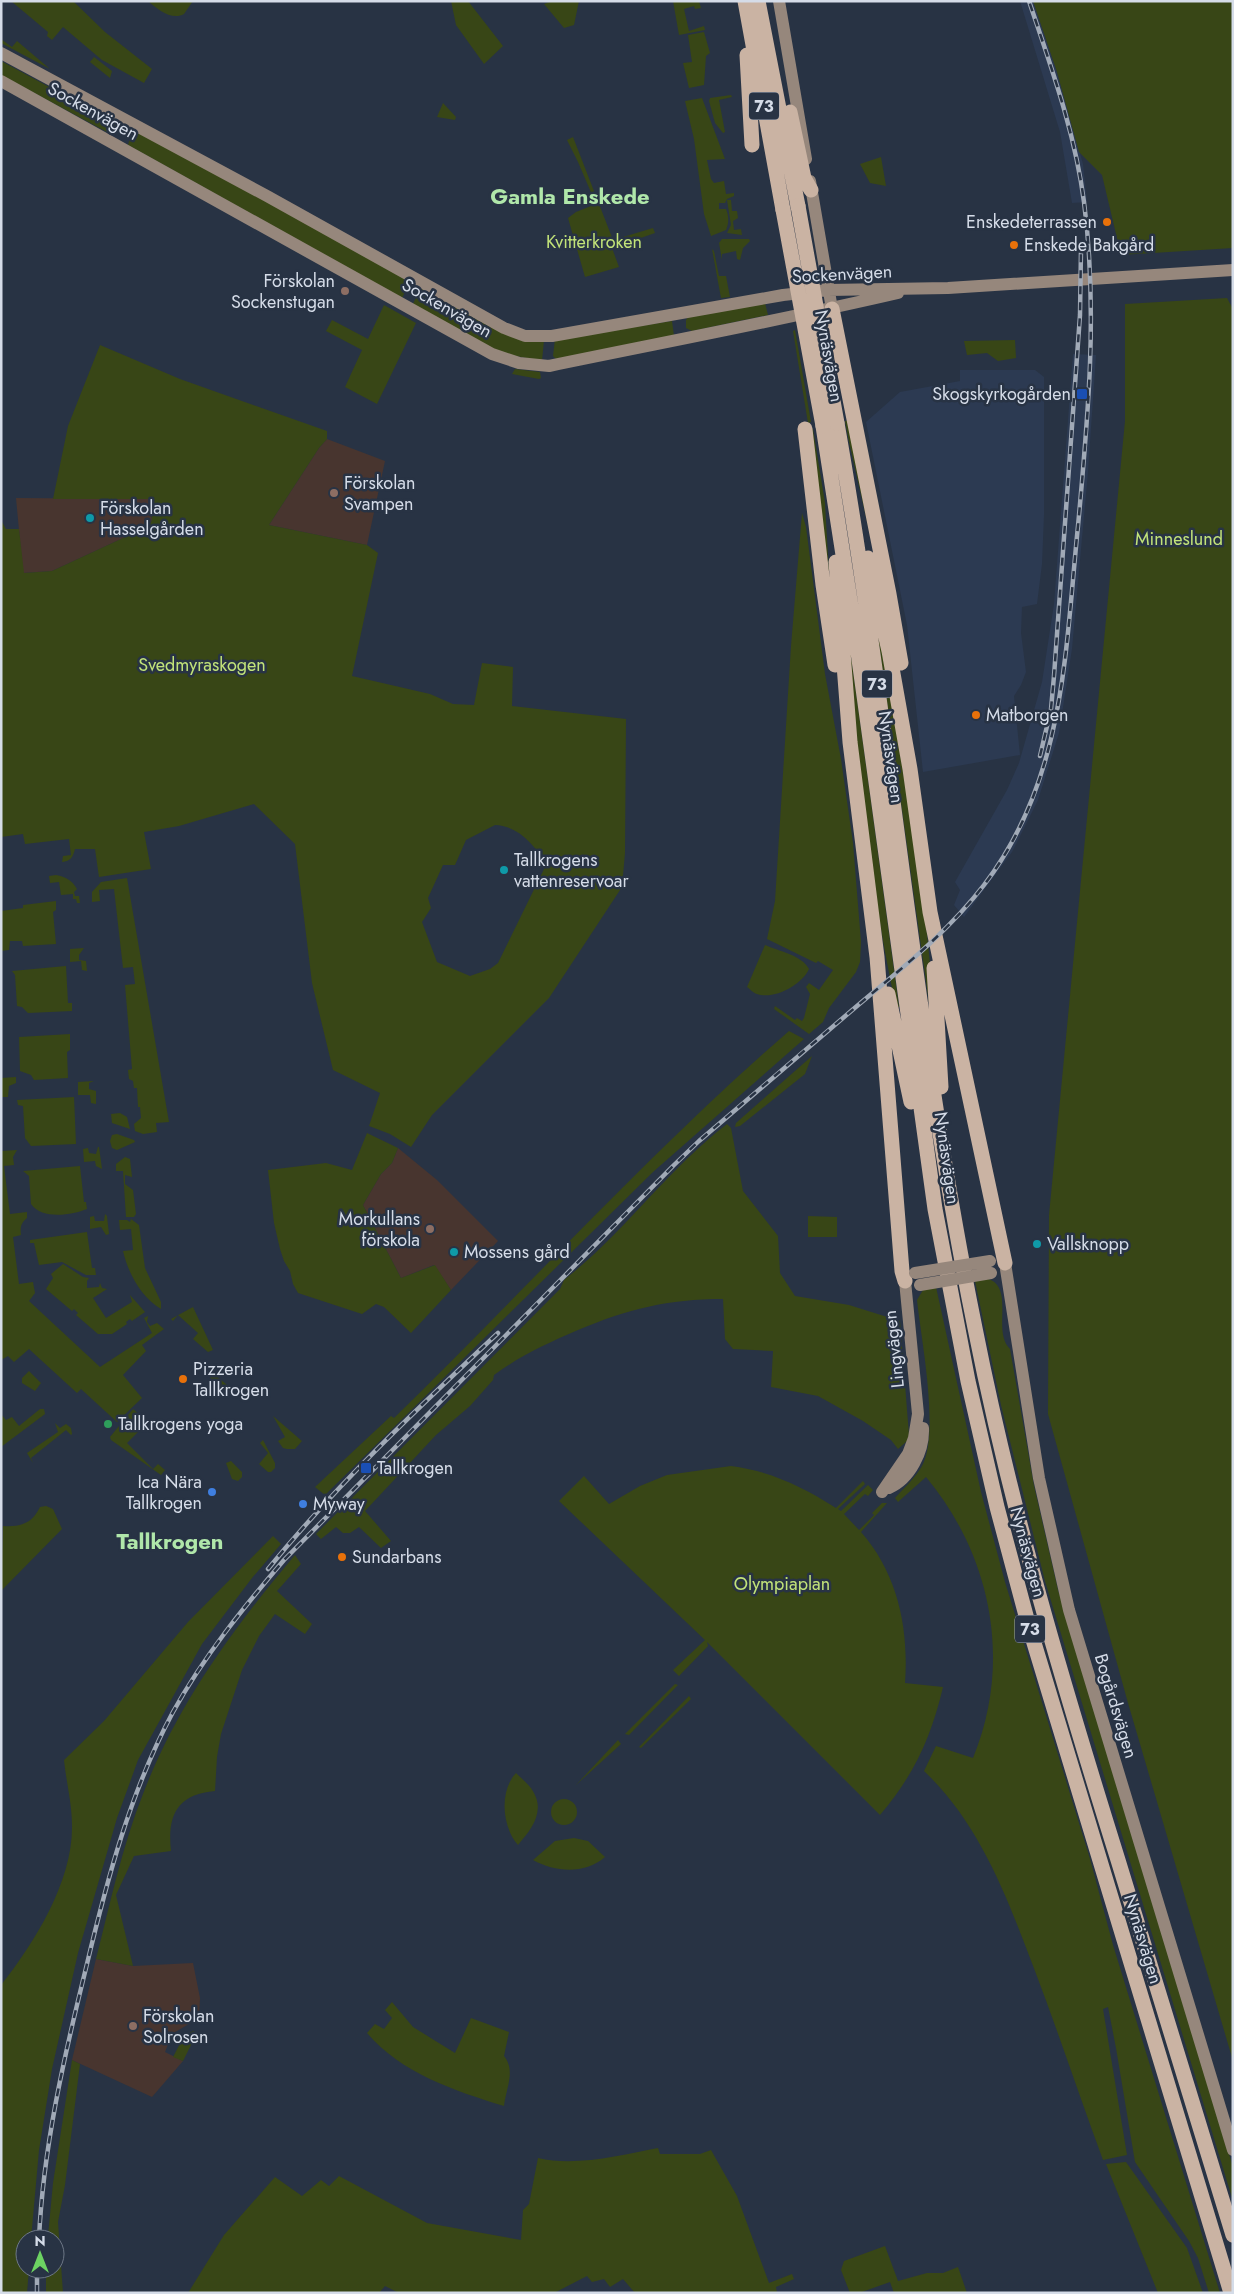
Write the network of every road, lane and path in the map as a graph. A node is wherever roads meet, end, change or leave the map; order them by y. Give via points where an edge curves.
1 (744, 1) edge
2 (758, 1) edge
3 (766, 1) edge
4 (780, 1) edge
5 (1, 53) edge
6 (1, 81) edge
7 (752, 146) dead end
8 (811, 190) junction
9 (1233, 270) edge
10 (920, 288) junction
11 (828, 290) junction
12 (832, 309) junction
13 (830, 425) junction
14 (805, 429) dead end
15 (850, 494) junction
16 (835, 503) junction
17 (850, 742) junction
18 (910, 769) junction
19 (930, 912) junction
20 (875, 934) junction
21 (936, 1209) junction
22 (957, 1235) junction
23 (995, 1266) junction
24 (913, 1280) junction
25 (918, 1414) junction
26 (1233, 2150) edge
27 (1233, 2235) edge
28 (1231, 2293) edge

1 - 7 highway
1 - 13 highway, Nynäsvägen / 73, bridge via 783,210
2 - 13 highway, Nynäsvägen / 73, bridge via 798,206
3 - 8 highway via 804,178
4 - 8 street, Nynäsvägen
5 - 11 street, Sockenvägen via 504,328 525,336 552,336
6 - 12 street, Sockenvägen via 492,354 519,363 549,366
8 - 11 street, Nynäsvägen
9 - 10 street, Sockenvägen
10 - 11 street, Sockenvägen
10 - 12 street, Sockenvägen
11 - 12 street, Nynäsvägen
12 - 18 highway via 900,656 912,752
13 - 15 highway, Nynäsvägen / 73
13 - 16 highway, Nynäsvägen / 73
14 - 17 highway via 832,646
15 - 18 highway via 889,651
15 - 22 highway, Nynäsvägen / 73 via 935,1105
16 - 17 highway via 838,603
16 - 21 highway, Nynäsvägen / 73
17 - 20 highway
18 - 19 highway
19 - 22 highway via 941,1088 956,1198
19 - 23 highway
20 - 21 highway via 918,1144
20 - 24 highway via 900,1252
21 - 28 highway, Nynäsvägen / 73 via 970,1390 1028,1623
22 - 27 highway, Nynäsvägen / 73 via 974,1328 1039,1601
23 - 24 street, bridge
23 - 26 street, Bogårdsvägen via 1069,1610
24 - 25 street, Lingvägen
25 - 25 street, Lingvägen via 908,1454 882,1492 900,1481 918,1456 923,1434

